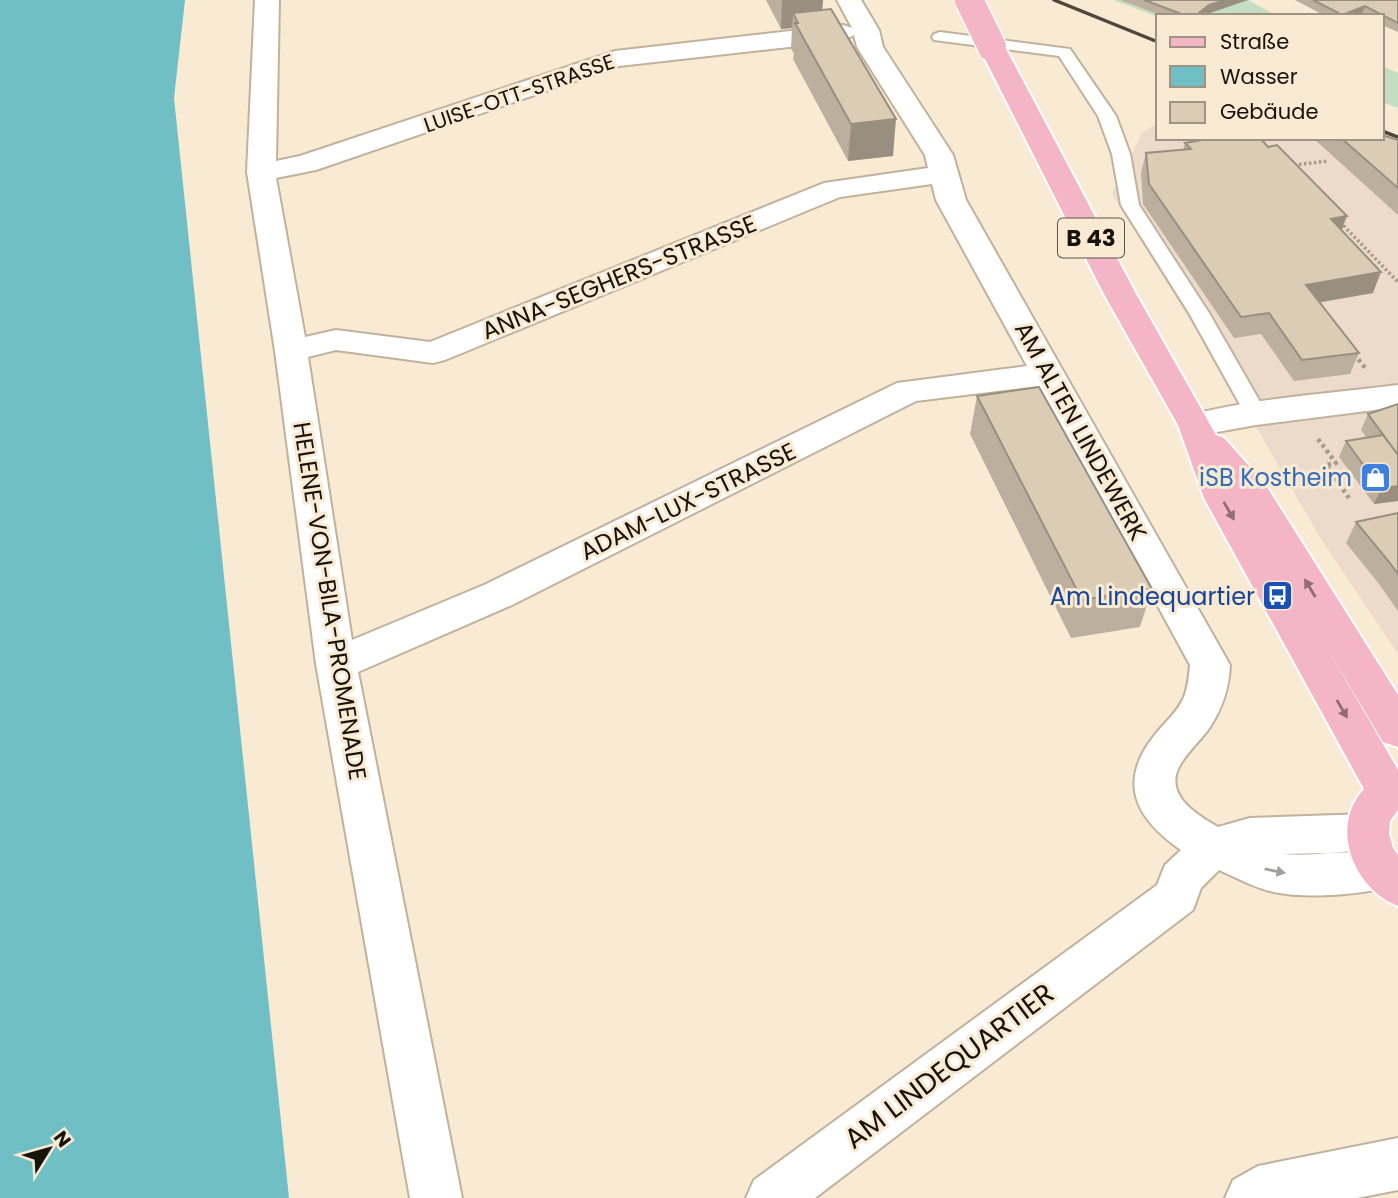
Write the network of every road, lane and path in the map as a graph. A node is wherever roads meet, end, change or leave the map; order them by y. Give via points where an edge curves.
1 (267, 0) edge
2 (849, 0) edge
3 (969, 0) edge
4 (866, 30) junction
5 (940, 37) dead end
6 (1328, 161) dead end
7 (1286, 166) edge
8 (261, 172) junction
9 (944, 174) junction
10 (1333, 214) edge
11 (1398, 282) edge
12 (1347, 345) edge
13 (291, 351) junction
14 (1049, 374) junction
15 (1393, 396) edge
16 (1296, 410) junction
17 (1256, 414) junction
18 (1195, 425) junction
19 (1349, 498) dead end
20 (1241, 606) dead end
21 (1180, 608) junction
22 (336, 664) junction
23 (1398, 730) edge
24 (1393, 790) edge
25 (1212, 846) junction
26 (1382, 863) edge
27 (1398, 1164) edge
28 (436, 1198) edge
29 (772, 1198) edge
30 (1251, 1198) edge

1 - 8 street, HELENE-VON-BILA-PROMENADE
2 - 4 street, AM ALTEN LINDEWERK
3 - 18 main road, B 43, bridge via 1120,293
4 - 8 street, LUISE-OTT-STRASSE via 615,59 306,164
4 - 9 street, AM ALTEN LINDEWERK via 870,47 939,155
5 - 17 lane via 1064,52 1107,116 1121,154 1130,205
6 - 7 path
8 - 13 street, HELENE-VON-BILA-PROMENADE
9 - 13 street, ANNA-SEGHERS-STRASSE via 834,189 433,353 336,340
9 - 14 street, AM ALTEN LINDEWERK via 951,200
10 - 11 path
12 - 15 path
13 - 22 street, HELENE-VON-BILA-PROMENADE
14 - 21 street, AM ALTEN LINDEWERK
14 - 22 street, ADAM-LUX-STRASSE via 909,391 498,595
15 - 16 street
16 - 17 street
16 - 19 path via 1336,463 1326,465
17 - 18 street
23 -> 18 main road, B 43 via 1252,493
18 -> 24 main road, B 43 via 1222,498
20 - 21 path via 1237,599
21 - 25 street, AM ALTEN LINDEWERK via 1210,664 1208,685 1201,707 1166,750 1155,773 1154,791 1184,830
22 - 28 street, HELENE-VON-BILA-PROMENADE
24 - 26 main road, B 43 via 1371,810
25 - 26 street via 1273,873 1304,874
25 - 29 street, AM LINDEQUARTIER via 1181,879 1177,896
27 - 30 street via 1258,1192

